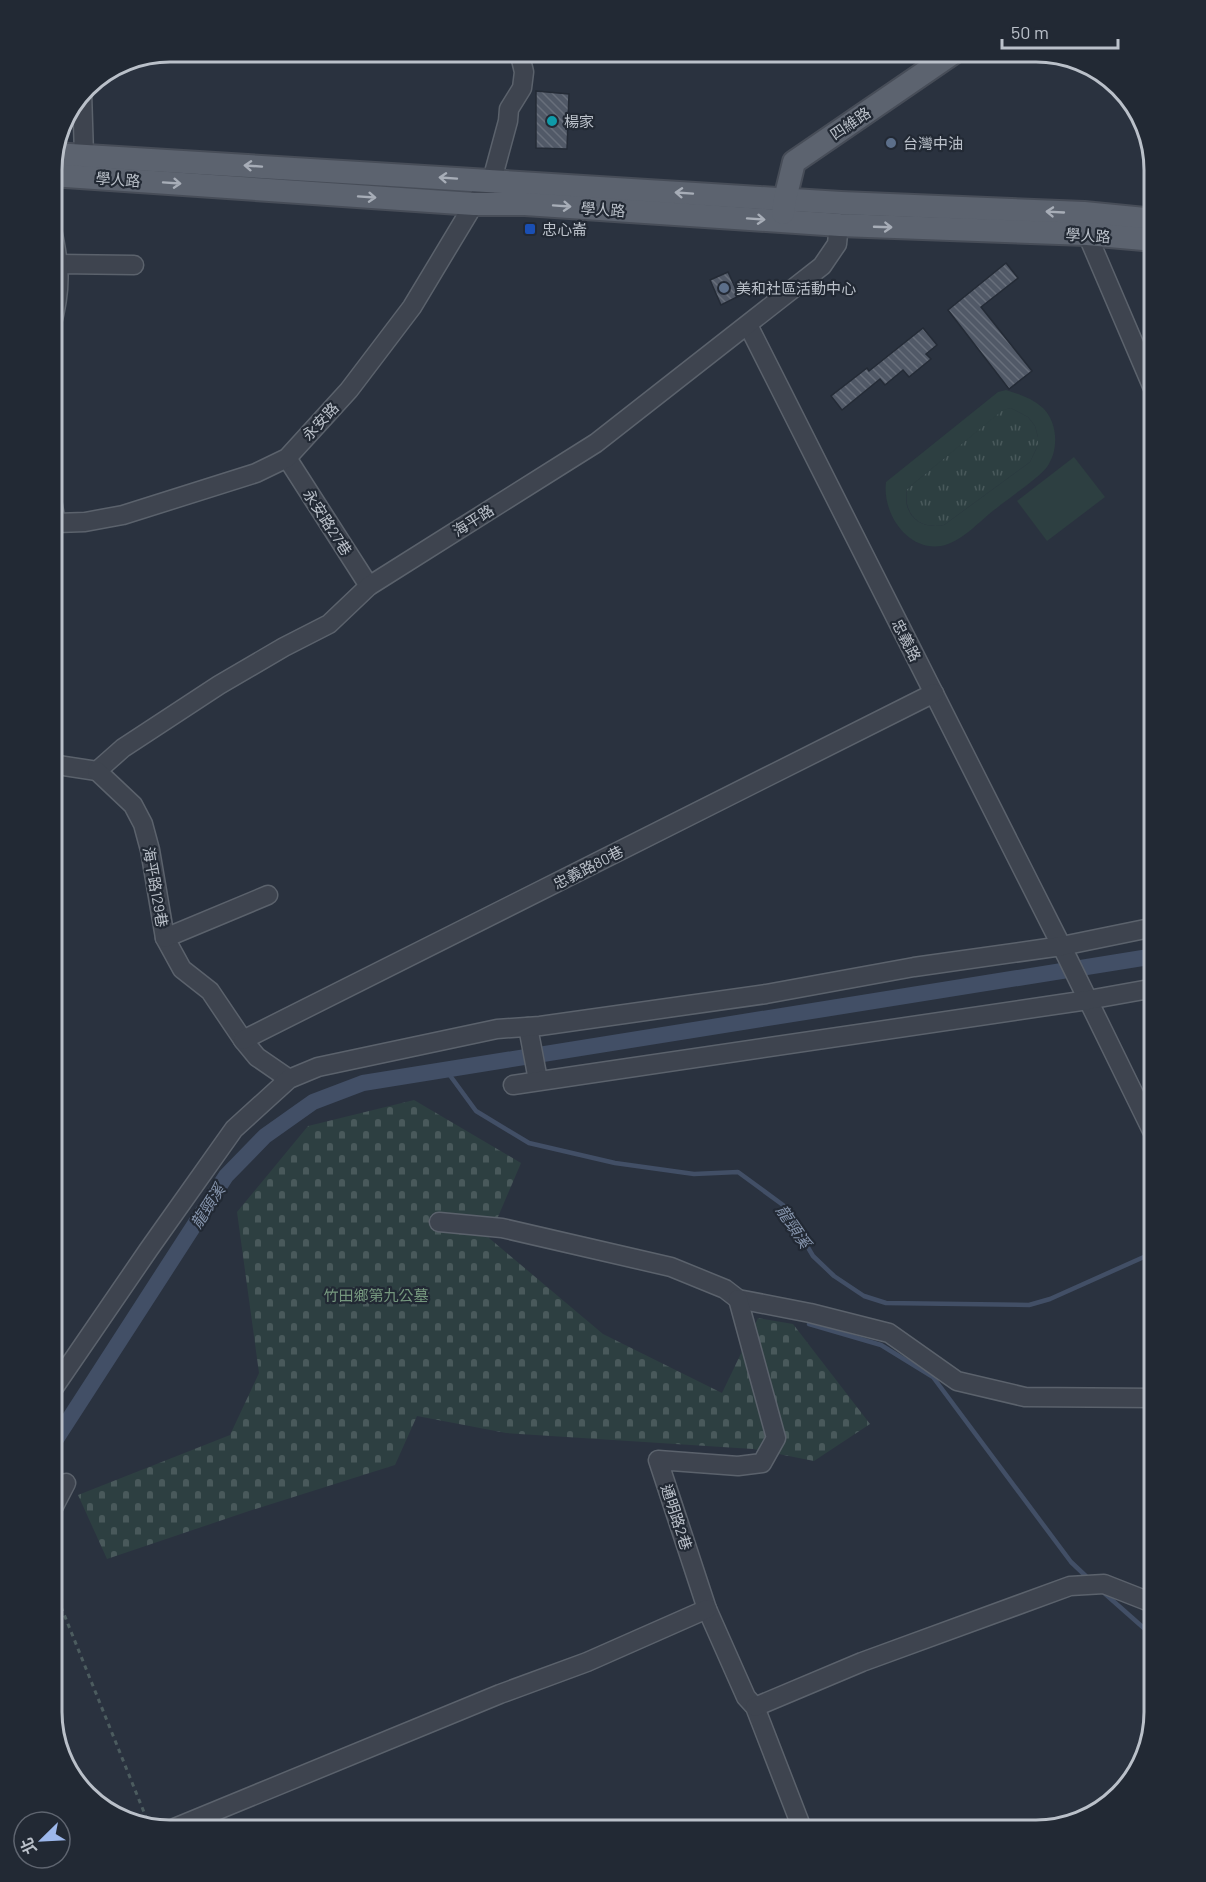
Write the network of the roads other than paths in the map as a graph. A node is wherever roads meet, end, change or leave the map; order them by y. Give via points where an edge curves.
1 (522, 62) edge
2 (940, 62) edge
3 (82, 106) edge
4 (63, 154) edge
5 (84, 155) junction
6 (62, 176) edge
7 (492, 180) junction
8 (474, 204) junction
9 (784, 210) junction
10 (840, 214) junction
11 (1144, 221) edge
12 (1086, 224) junction
13 (1144, 237) edge
14 (62, 265) edge
15 (134, 265) dead end
16 (748, 325) junction
17 (1144, 366) edge
18 (287, 458) junction
19 (62, 524) edge
20 (369, 586) junction
21 (933, 693) junction
22 (62, 766) edge
23 (97, 771) junction
24 (268, 895) dead end
25 (1144, 930) edge
26 (165, 938) junction
27 (1064, 950) junction
28 (1144, 989) edge
29 (1086, 996) junction
30 (528, 1027) junction
31 (243, 1040) junction
32 (289, 1079) junction
33 (538, 1080) junction
34 (513, 1085) dead end
35 (1144, 1115) edge
36 (439, 1222) dead end
37 (738, 1299) junction
38 (62, 1376) edge
39 (1144, 1398) edge
40 (66, 1483) dead end
41 (62, 1491) edge
42 (1144, 1600) edge
43 (707, 1609) junction
44 (755, 1707) junction
45 (194, 1820) edge
46 (799, 1820) edge

1 - 7 street via 522,88 509,109
2 - 9 main road, 四維路 via 794,162
3 - 5 street
4 - 5 main road, 學人路
7 -> 5 main road, 學人路
6 -> 8 main road, 學人路
7 - 8 street, 永安路
9 -> 7 main road, 學人路
8 -> 9 main road, 學人路
8 - 18 street, 永安路 via 411,307 349,390
9 - 10 main road, 學人路
10 - 12 main road, 學人路
10 - 16 street, 海平路 via 837,244 822,266
11 - 12 main road, 學人路
12 - 13 main road, 學人路
12 - 17 street
14 - 15 street
16 - 20 street, 海平路 via 596,443
16 - 21 street, 忠義路
18 - 19 street, 永安路 via 256,473 123,515
18 - 20 street, 永安路27巷
20 - 23 street, 海平路 via 329,624 219,685 123,748
21 - 27 street, 忠義路
21 - 31 street, 忠義路80巷
22 - 23 street
23 - 26 street, 海平路129巷 via 133,805 143,824
24 - 26 street
25 - 27 street
26 - 31 street, 海平路129巷 via 182,969 210,991
27 - 29 street, 忠義路
27 - 30 street via 914,967 766,994
28 - 29 street
29 - 33 street
29 - 35 street, 忠義路
30 - 32 street via 497,1029 318,1067
30 - 33 street
31 - 32 street, 海平路129巷 via 257,1057
32 - 38 street via 234,1129
33 - 34 street
36 - 37 street via 502,1228 671,1267 725,1289
37 - 39 street via 889,1333 957,1381 1025,1397
37 - 43 street, 通明路2巷 via 776,1438 762,1463 738,1466 657,1460
40 - 41 street
42 - 44 street via 1095,1584 1070,1586 862,1662
43 - 44 street, 通明路2巷 via 746,1696
43 - 45 street via 587,1662
44 - 46 street, 通明路2巷

